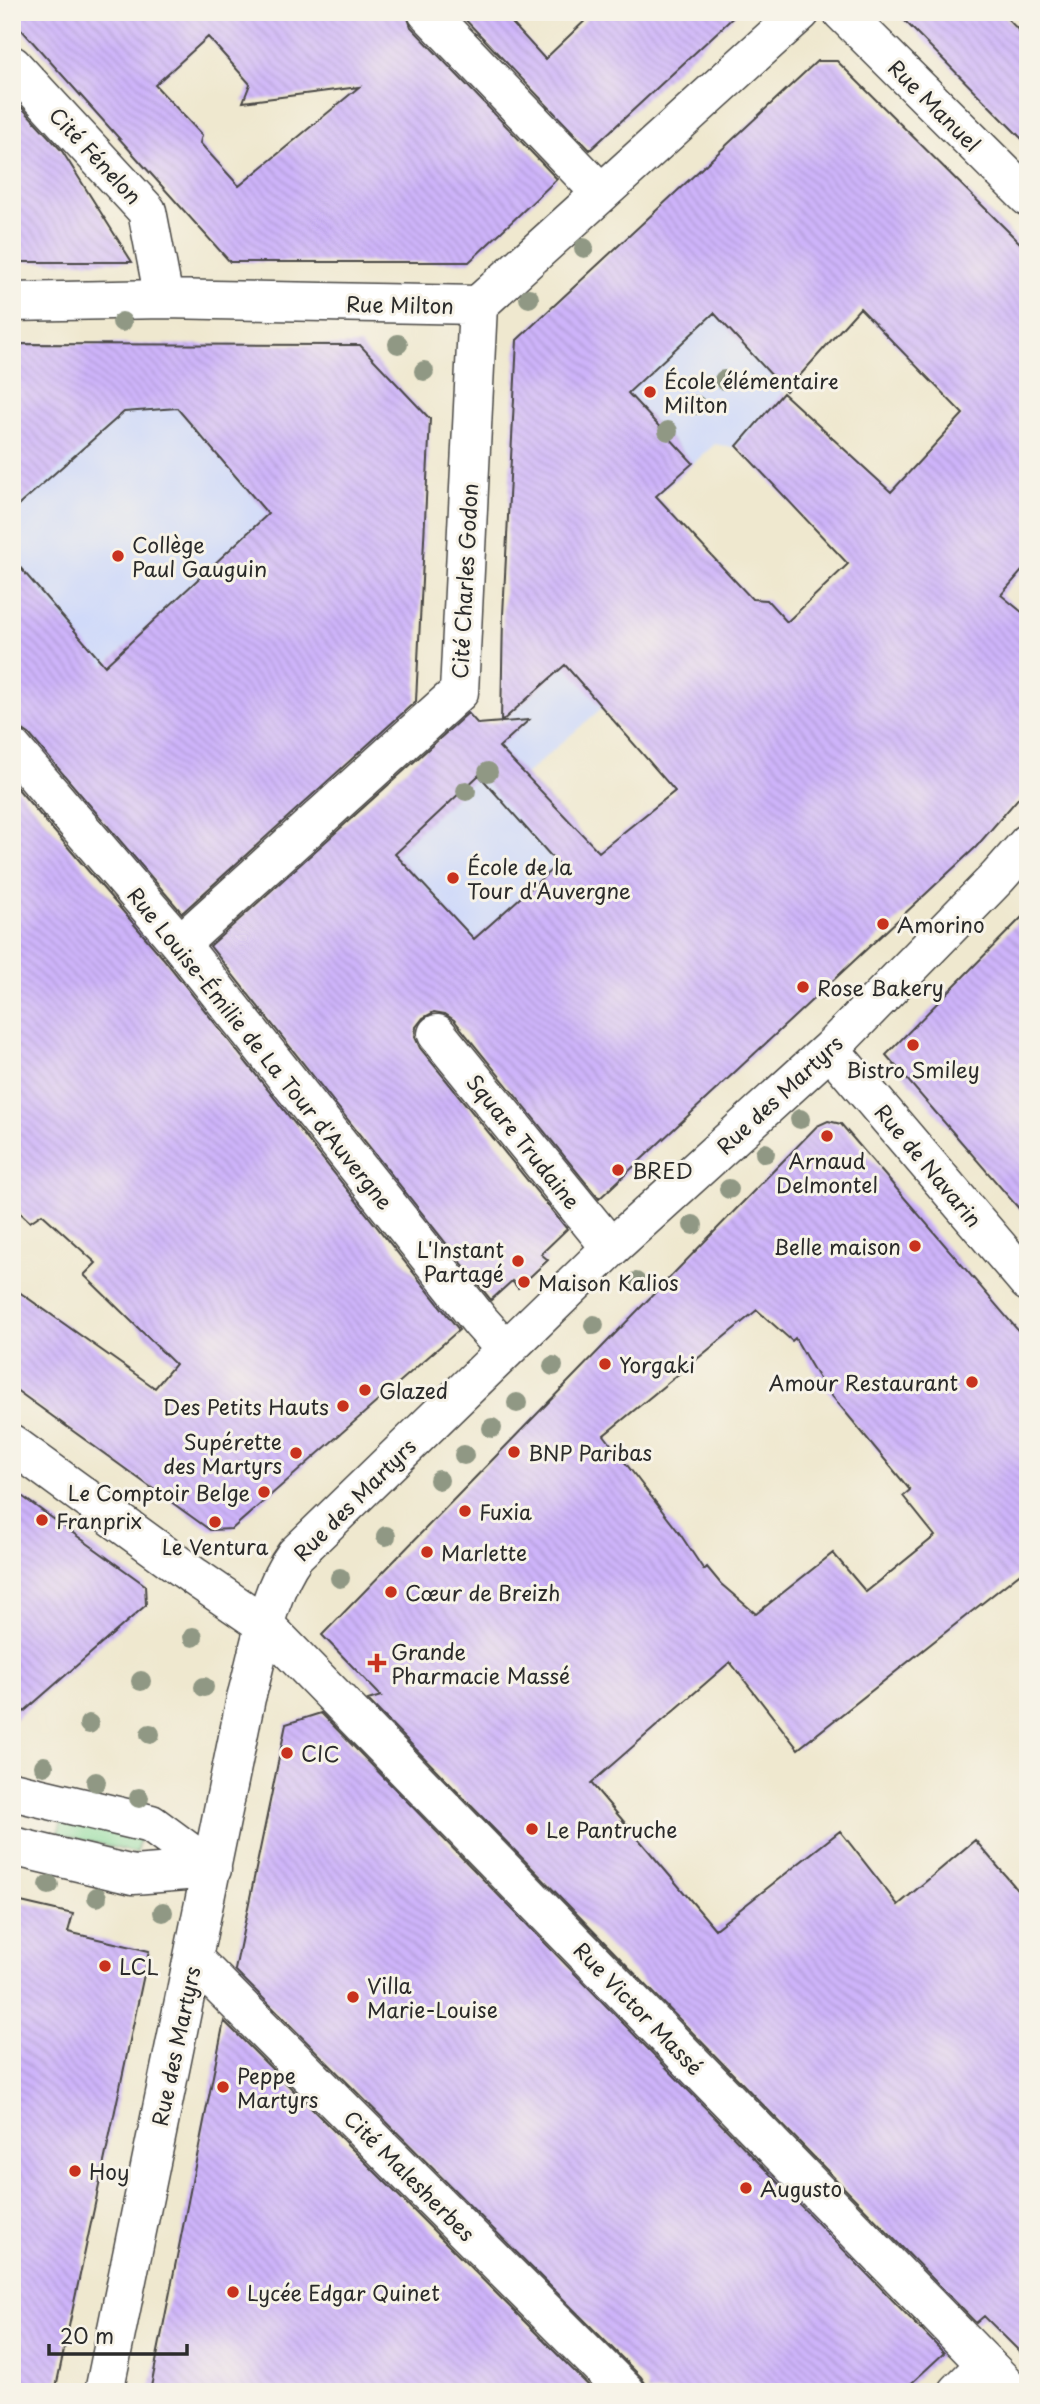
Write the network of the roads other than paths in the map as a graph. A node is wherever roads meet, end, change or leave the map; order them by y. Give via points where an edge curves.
1 (427, 12) edge
2 (801, 12) edge
3 (842, 12) edge
4 (12, 65) edge
5 (601, 193) junction
6 (1028, 197) edge
7 (164, 299) junction
8 (12, 302) edge
9 (478, 305) junction
10 (12, 748) edge
11 (1028, 843) edge
12 (180, 944) junction
13 (437, 1034) dead end
14 (830, 1049) junction
15 (611, 1248) junction
16 (1028, 1282) edge
17 (506, 1350) junction
18 (12, 1444) edge
19 (265, 1625) junction
20 (12, 1790) edge
21 (12, 1846) edge
22 (212, 1869) junction
23 (193, 1959) junction
24 (986, 2364) junction
25 (104, 2392) edge
26 (626, 2392) edge
27 (958, 2392) edge
28 (1013, 2392) edge

1 - 5 street
2 - 5 street, Rue Milton
3 - 6 street, Rue Manuel
4 - 7 street, Cité Fénelon via 147,211
5 - 9 street, Rue Milton
7 - 8 street, Rue Milton
7 - 9 street, Rue Milton
9 - 12 street, Cité Charles Godon via 459,692
10 - 12 street, Rue Louise-Émilie de La Tour d'Auvergne
11 - 14 street, Rue des Martyrs
12 - 17 street, Rue Louise-Émilie de La Tour d'Auvergne
13 - 15 street, Square Trudaine
14 - 15 street, Rue des Martyrs
14 - 16 street, Rue de Navarin
15 - 17 street, Rue des Martyrs
17 - 19 street, Rue des Martyrs via 295,1555 286,1567
18 - 19 street, Rue Victor Massé
19 - 22 street, Rue des Martyrs
19 - 24 street, Rue Victor Massé
20 - 22 street via 151,1824
21 - 22 street via 133,1875
22 - 23 street, Rue des Martyrs
23 - 25 street, Rue des Martyrs
23 - 26 street, Cité Malesherbes
24 - 27 street
24 - 28 street, Rue Victor Massé

